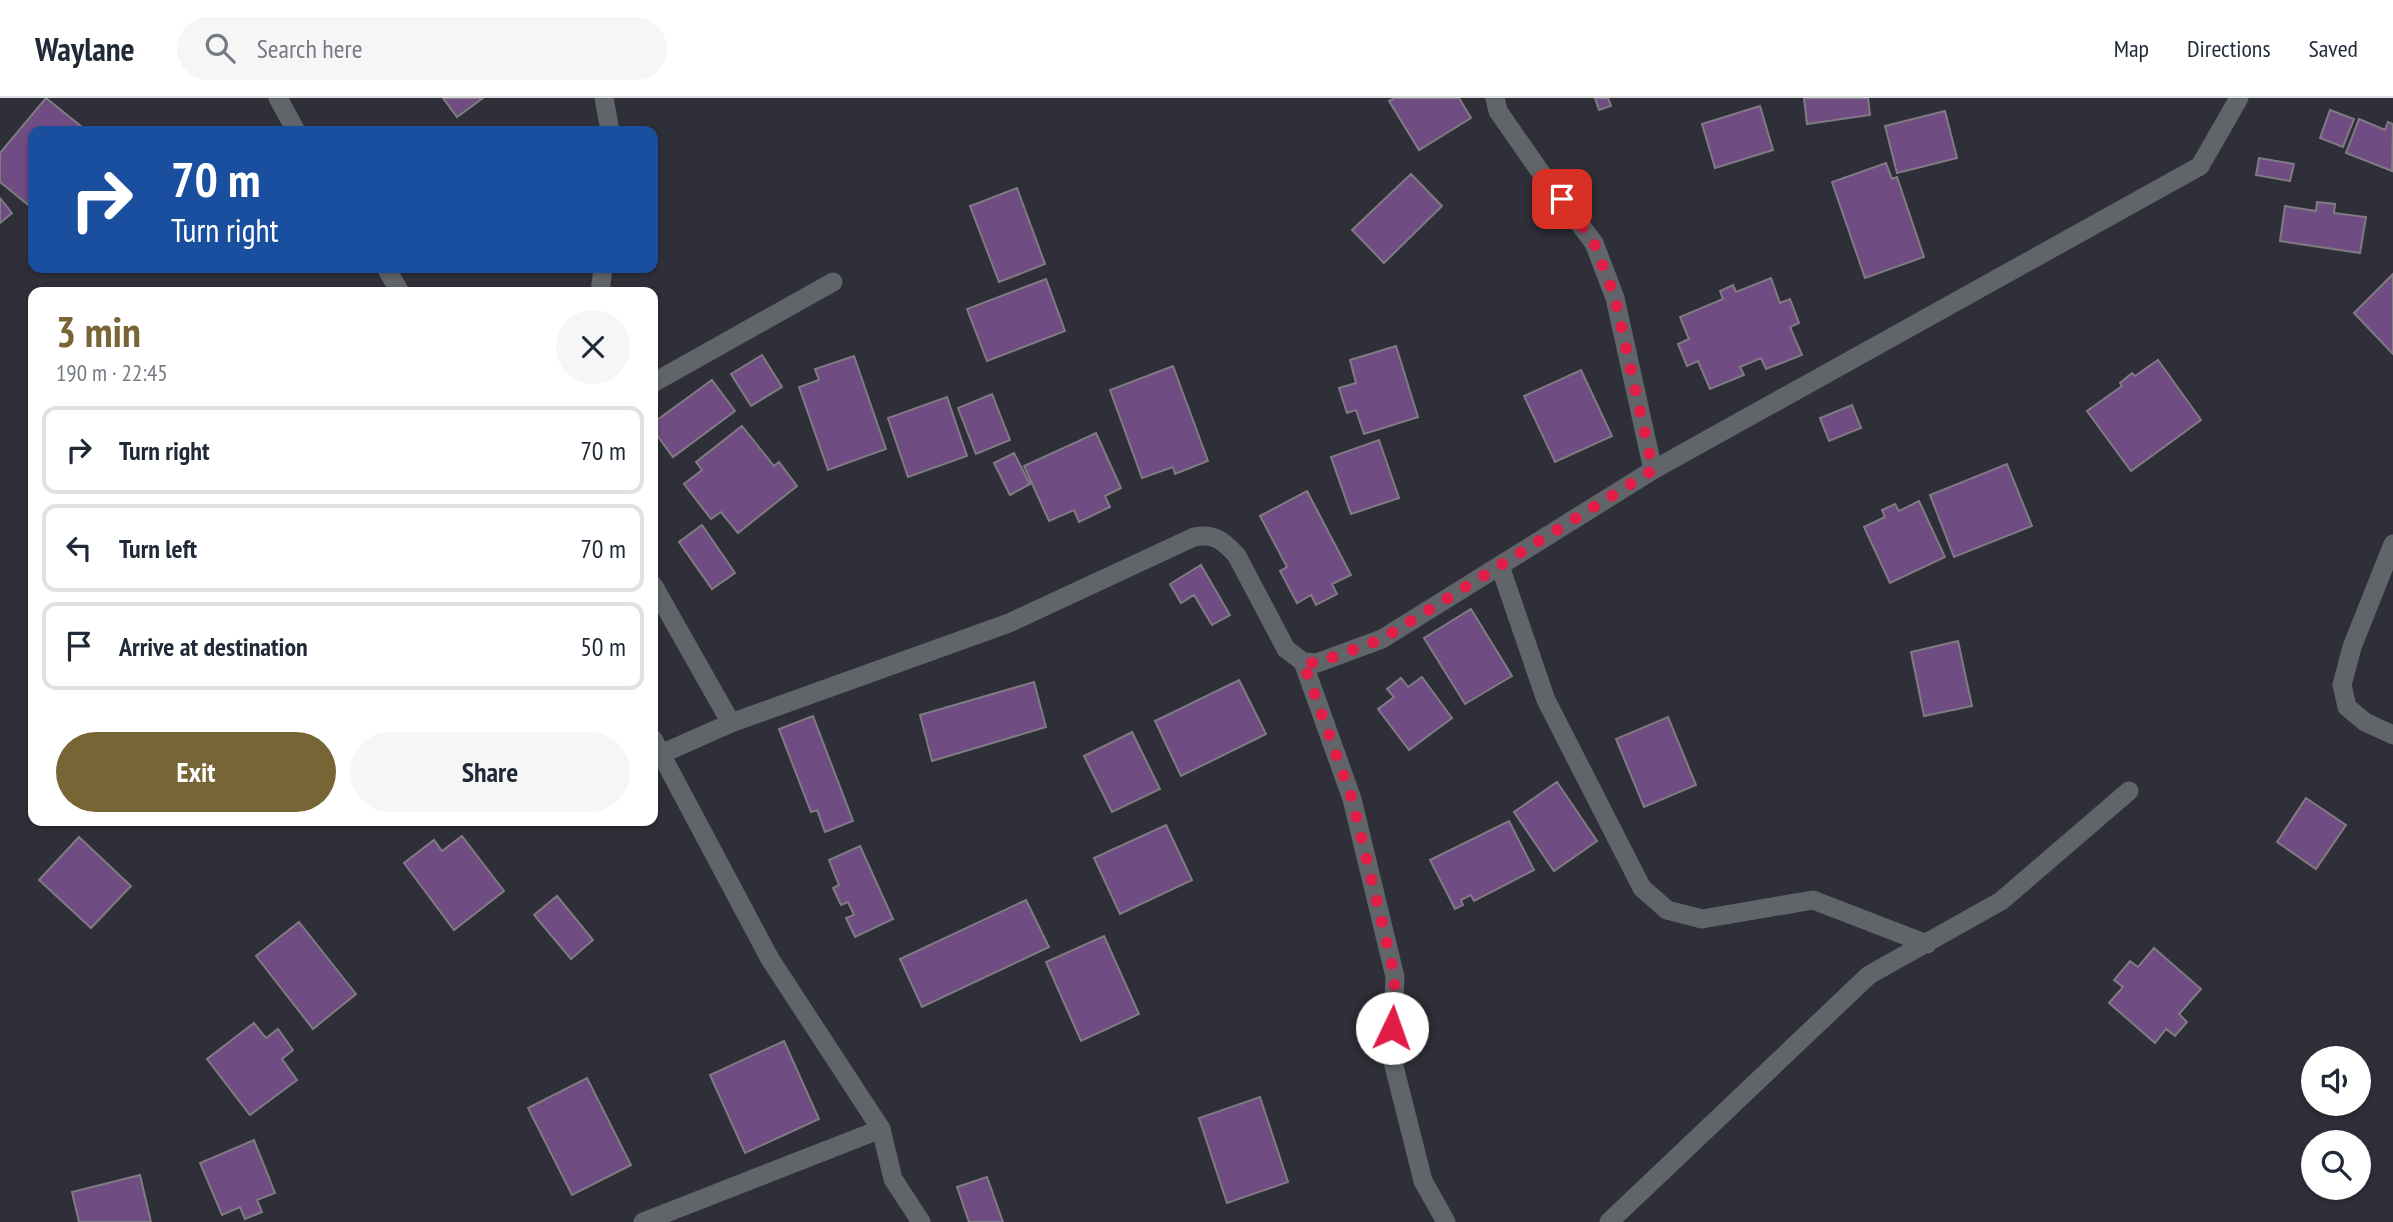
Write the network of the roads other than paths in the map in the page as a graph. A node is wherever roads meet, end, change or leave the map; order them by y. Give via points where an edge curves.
1 (278, 98) edge
2 (604, 98) edge
3 (1495, 98) edge
4 (2239, 98) edge
5 (293, 126) edge
6 (609, 126) edge
7 (832, 282) dead end
8 (658, 380) edge
9 (1653, 470) junction
10 (2393, 544) edge
11 (1500, 566) junction
12 (658, 593) edge
13 (1303, 662) junction
14 (731, 723) junction
15 (2393, 735) edge
16 (658, 747) edge
17 (658, 749) edge
18 (2129, 791) dead end
19 (1927, 944) junction
20 (881, 1129) junction
21 (643, 1222) edge
22 (921, 1222) edge
23 (1446, 1222) edge
24 (1609, 1222) edge

1 - 5 street
2 - 6 street
3 - 9 street via 1498,111 1594,243 1615,298
4 - 9 street via 2200,166
7 - 8 street
9 - 11 street
10 - 15 street via 2352,647 2342,685 2347,707
11 - 13 street via 1382,639 1317,663
11 - 19 street via 1546,700 1642,888 1667,910 1702,919 1813,900
12 - 14 street
13 - 14 street via 1286,649 1237,556 1207,534 1009,624
13 - 23 street via 1352,799 1395,977 1391,1054 1423,1181
14 - 16 street
17 - 20 street via 770,959
18 - 19 street via 2001,901
19 - 24 street via 1869,975
20 - 21 street
20 - 22 street via 893,1179

